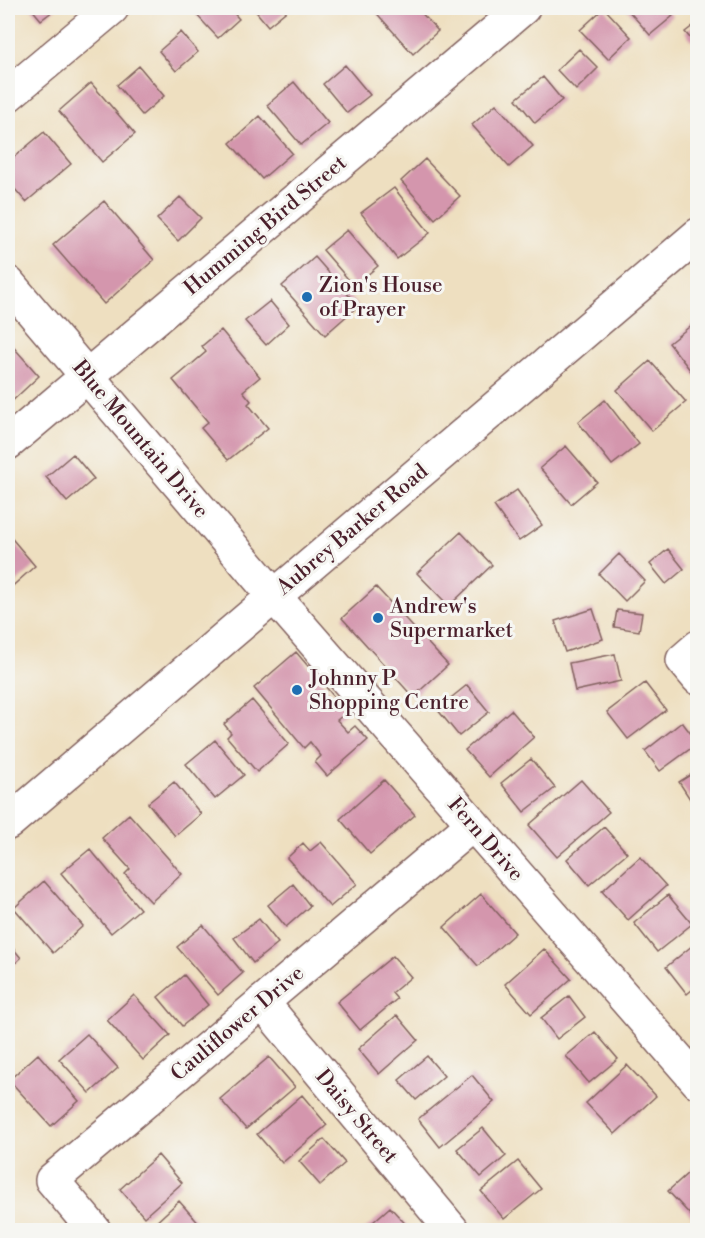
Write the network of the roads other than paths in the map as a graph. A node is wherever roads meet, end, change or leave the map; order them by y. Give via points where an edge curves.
1 (112, 8) edge
2 (523, 8) edge
3 (8, 95) edge
4 (698, 235) edge
5 (8, 283) edge
6 (87, 376) junction
7 (8, 443) edge
8 (274, 596) junction
9 (698, 647) edge
10 (698, 678) edge
11 (8, 823) edge
12 (473, 824) junction
13 (262, 1002) junction
14 (698, 1082) edge
15 (94, 1230) edge
16 (452, 1230) edge

1 - 3 street
2 - 6 street, Humming Bird Street
4 - 8 street, Aubrey Barker Road
5 - 6 street, Blue Mountain Drive
6 - 7 street, Humming Bird Street
6 - 8 street, Blue Mountain Drive
8 - 11 street, Aubrey Barker Road
8 - 12 street, Fern Drive
9 - 10 street via 683,660
12 - 13 street, Cauliflower Drive
12 - 14 street, Fern Drive
13 - 15 street, Cauliflower Drive via 52,1180
13 - 16 street, Daisy Street

